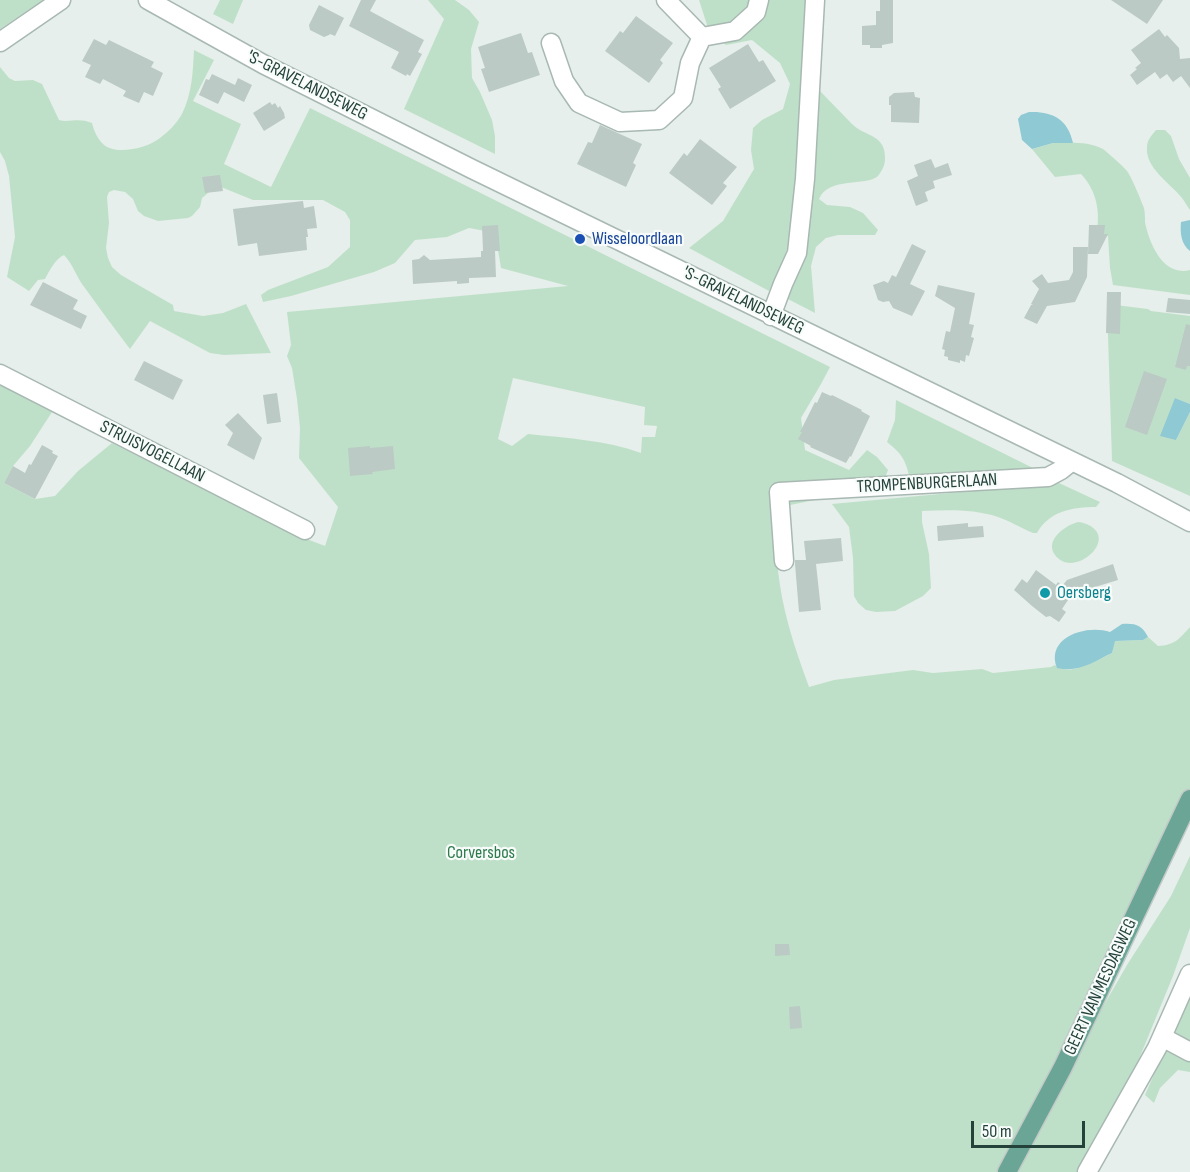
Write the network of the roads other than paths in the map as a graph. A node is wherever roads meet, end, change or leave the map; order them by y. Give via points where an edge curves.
1 (61, 0) edge
2 (147, 0) edge
3 (666, 0) edge
4 (759, 0) edge
5 (815, 0) edge
6 (702, 38) junction
7 (0, 42) edge
8 (551, 43) dead end
9 (771, 316) junction
10 (0, 374) edge
11 (1071, 462) junction
12 (1187, 519) edge
13 (305, 531) dead end
14 (784, 561) dead end
15 (1190, 799) edge
16 (1190, 974) edge
17 (1162, 1037) junction
18 (1190, 1052) edge
19 (1007, 1172) edge
20 (1088, 1172) edge

1 - 7 street
2 - 9 street, 'S-GRAVELANDSEWEG via 263,64
3 - 6 street
4 - 6 street via 756,12 735,31
5 - 9 street via 805,180 796,253
6 - 8 street via 690,63 683,98 659,120 620,122 579,103 564,81
9 - 11 street, 'S-GRAVELANDSEWEG
10 - 13 street, STRUISVOGELLAAN
11 - 12 street, 'S-GRAVELANDSEWEG
11 - 14 street, TROMPENBURGERLAAN via 1048,477 779,492
15 - 19 main road, GEERT VAN MESDAGWEG via 1063,1067
16 - 17 street
17 - 18 street
17 - 20 street

